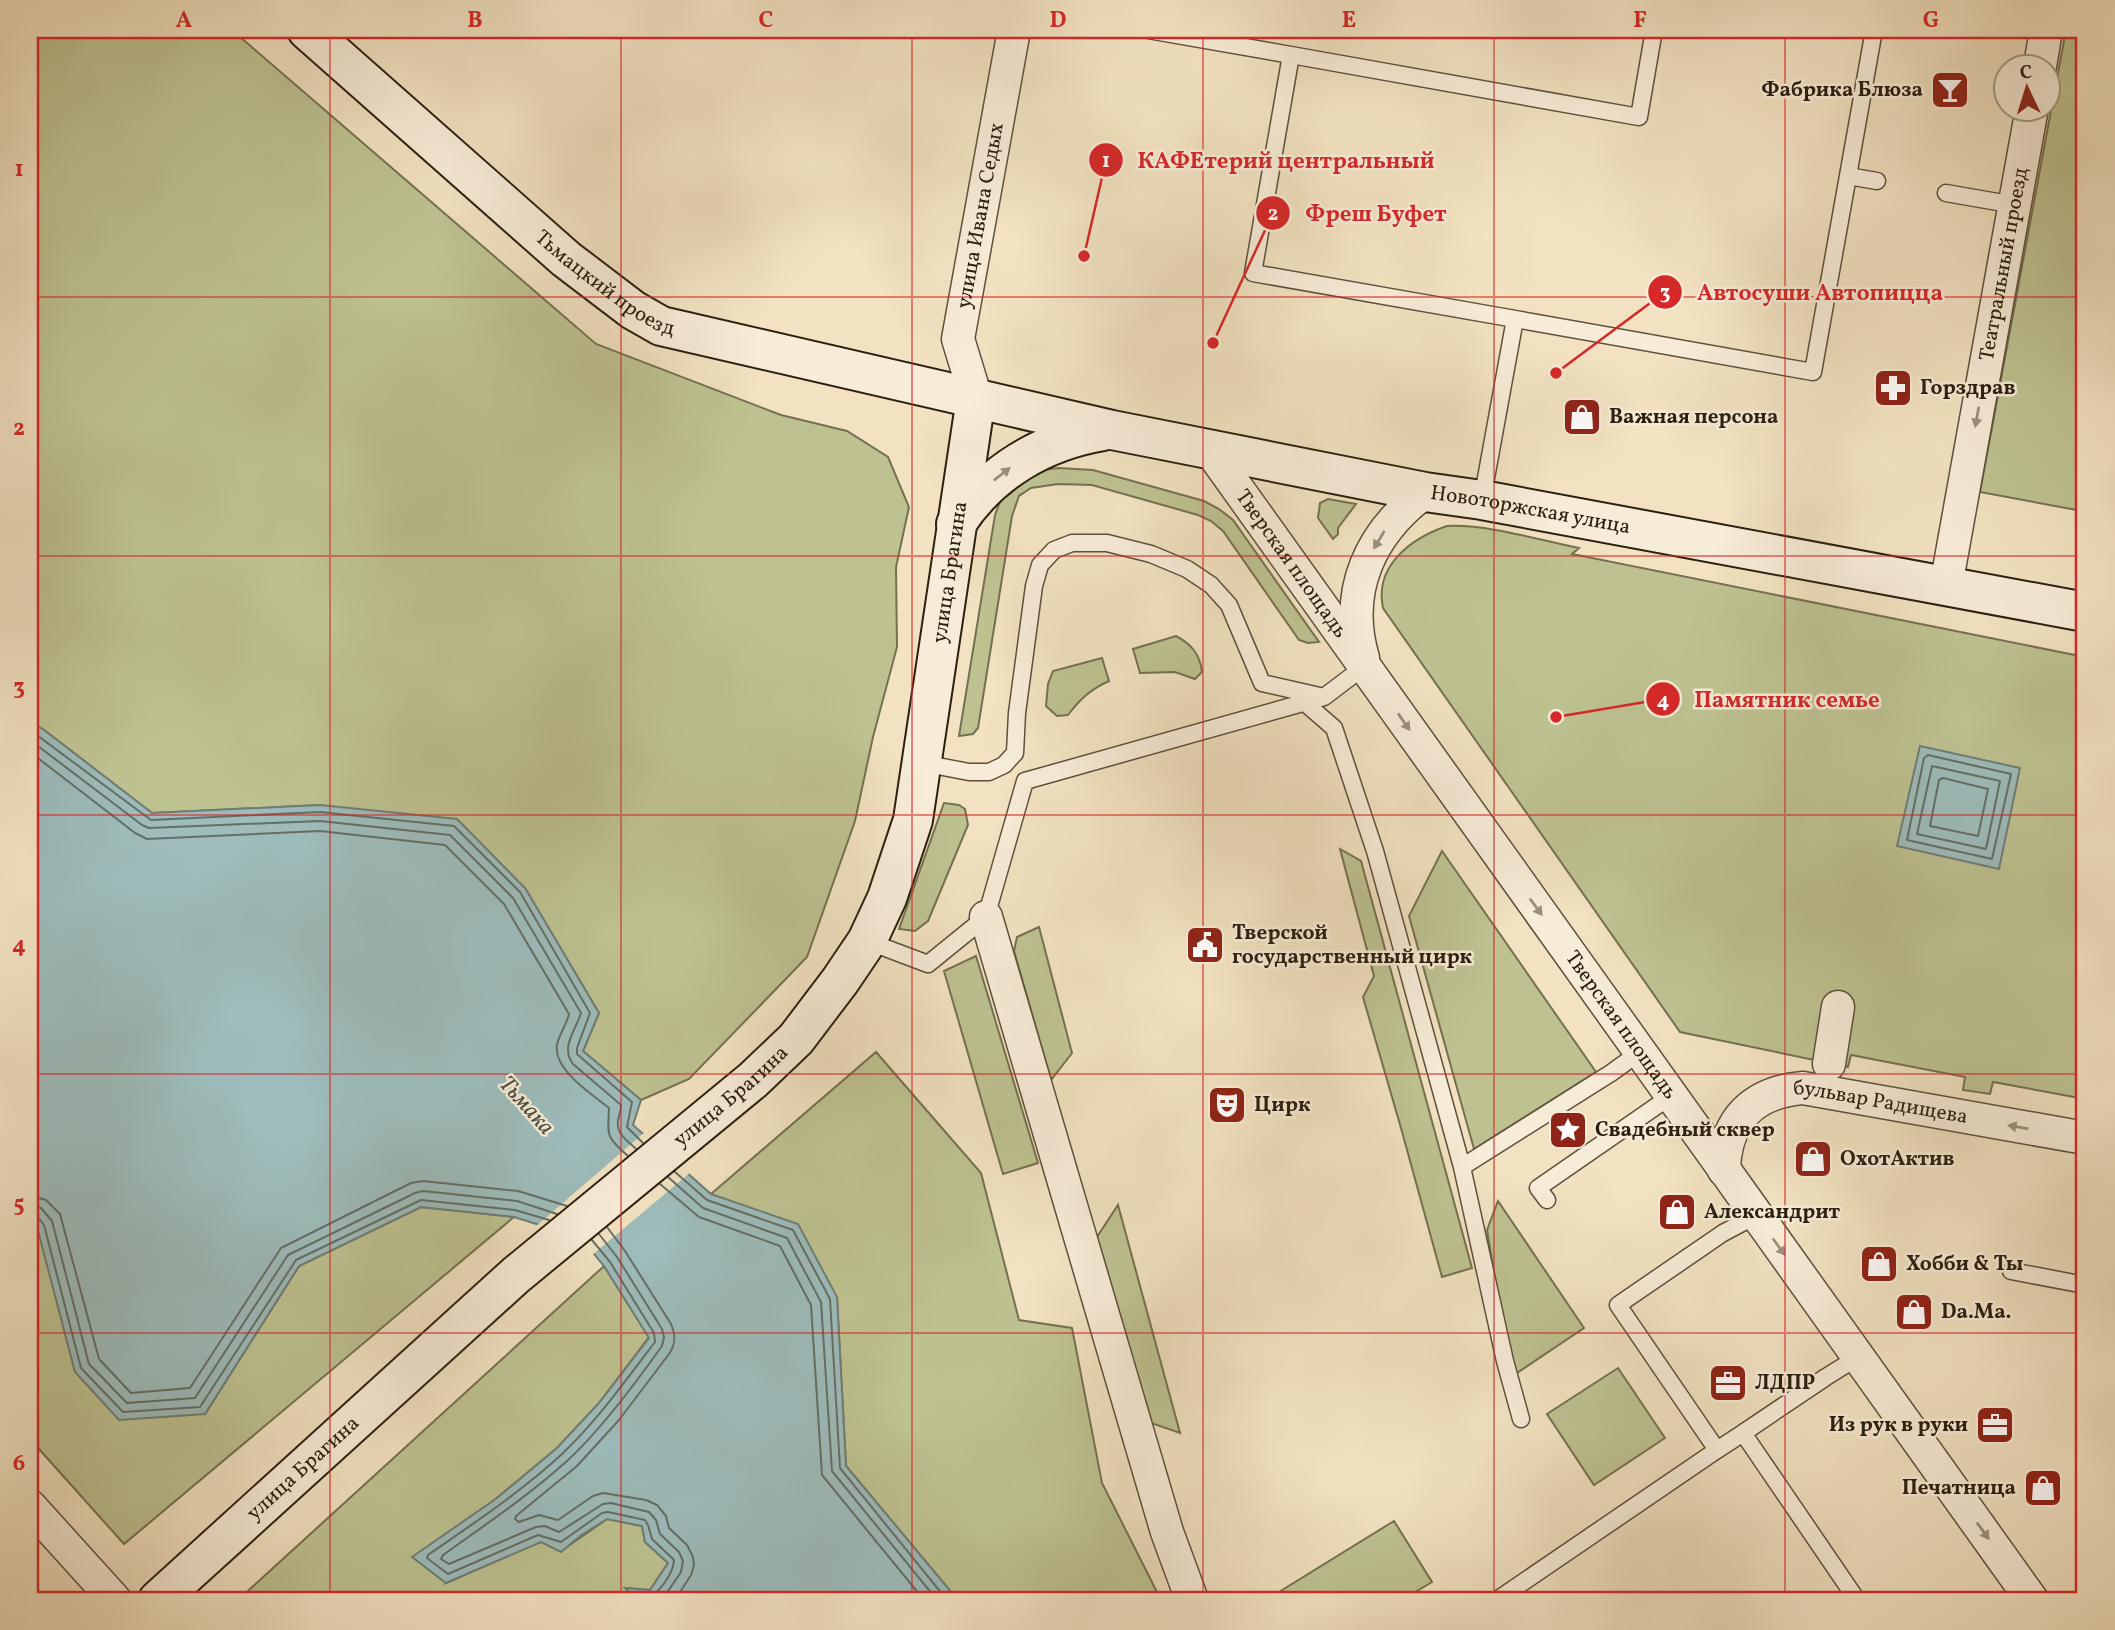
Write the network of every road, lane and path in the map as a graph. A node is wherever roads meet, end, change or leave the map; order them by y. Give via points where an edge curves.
1 (307, 30) edge
2 (1014, 30) edge
3 (1148, 30) edge
4 (1654, 30) edge
5 (1874, 30) edge
6 (2046, 30) edge
7 (1222, 36) edge
8 (2042, 52) edge
9 (1291, 55) junction
10 (2030, 122) edge
11 (1848, 176) junction
12 (1877, 181) dead end
13 (1946, 193) dead end
14 (2015, 205) junction
15 (1515, 319) junction
16 (976, 398) junction
17 (1112, 430) junction
18 (1210, 450) junction
19 (1426, 492) junction
20 (1482, 500) junction
21 (956, 524) junction
22 (1947, 586) junction
23 (2084, 606) edge
24 (1365, 666) junction
25 (1324, 696) junction
26 (1304, 702) junction
27 (922, 763) junction
28 (986, 917) junction
29 (867, 941) junction
30 (1838, 1007) dead end
31 (1640, 1052) junction
32 (1829, 1064) dead end
33 (1671, 1096) junction
34 (2085, 1138) edge
35 (1462, 1167) junction
36 (1724, 1170) junction
37 (1547, 1200) dead end
38 (1757, 1215) junction
39 (2011, 1270) dead end
40 (2085, 1285) edge
41 (1858, 1357) junction
42 (1521, 1419) dead end
43 (1743, 1433) junction
44 (1717, 1450) junction
45 (30, 1506) edge
46 (115, 1600) edge
47 (158, 1600) edge
48 (1192, 1600) edge
49 (1497, 1600) edge
50 (1857, 1600) edge
51 (2032, 1600) edge

1 - 16 main road, Тьмацкий проезд via 566,259 661,326
2 - 16 street, улица Ивана Седых via 958,339
3 - 7 lane
4 - 9 lane via 1639,117
5 - 11 lane
6 - 8 street
7 - 9 lane
9 - 15 lane via 1252,273
10 - 14 street, Театральный проезд
11 - 12 lane
11 - 15 lane via 1813,372
13 - 14 lane
14 -> 22 street, Театральный проезд
15 - 20 lane
16 - 17 main road, Новоторжская улица
16 - 21 main road, улица Брагина
17 - 18 main road, Новоторжская улица
21 -> 17 main road via 986,487 1017,462 1073,437
18 - 19 main road, Новоторжская улица
18 - 24 street, Тверская площадь
19 - 20 main road, Новоторжская улица
19 -> 24 street via 1393,519 1365,569 1357,625
20 - 22 main road, Новоторжская улица
21 - 27 main road, улица Брагина
22 - 23 main road, Новоторжская улица
24 - 25 lane
24 -> 31 street, Тверская площадь
25 - 26 lane
25 - 27 lane via 1262,683 1229,605 1187,569 1107,543 1072,543 1054,550 1040,565 1034,586 1014,753 1004,765 989,772
26 - 28 lane via 1025,781
26 - 35 lane via 1334,728 1375,851
27 - 29 main road, улица Брагина via 910,832
28 - 29 lane via 928,964
28 - 48 street via 1167,1532
29 - 47 main road, улица Брагина via 812,1020 753,1080 516,1275
30 - 32 street
31 - 33 street, Тверская площадь
31 - 35 lane
33 - 36 street, Тверская площадь
33 - 37 lane via 1538,1188
34 -> 36 street, бульвар Радищева via 1803,1088 1762,1098 1738,1119 1728,1138
35 - 42 lane
36 - 38 street, Тверская площадь
38 -> 41 street, Тверская площадь
38 - 44 lane via 1618,1305
39 - 40 lane
41 - 43 lane
41 -> 51 street, Тверская площадь
43 - 44 lane
43 - 50 lane
44 - 49 lane
45 - 46 street

